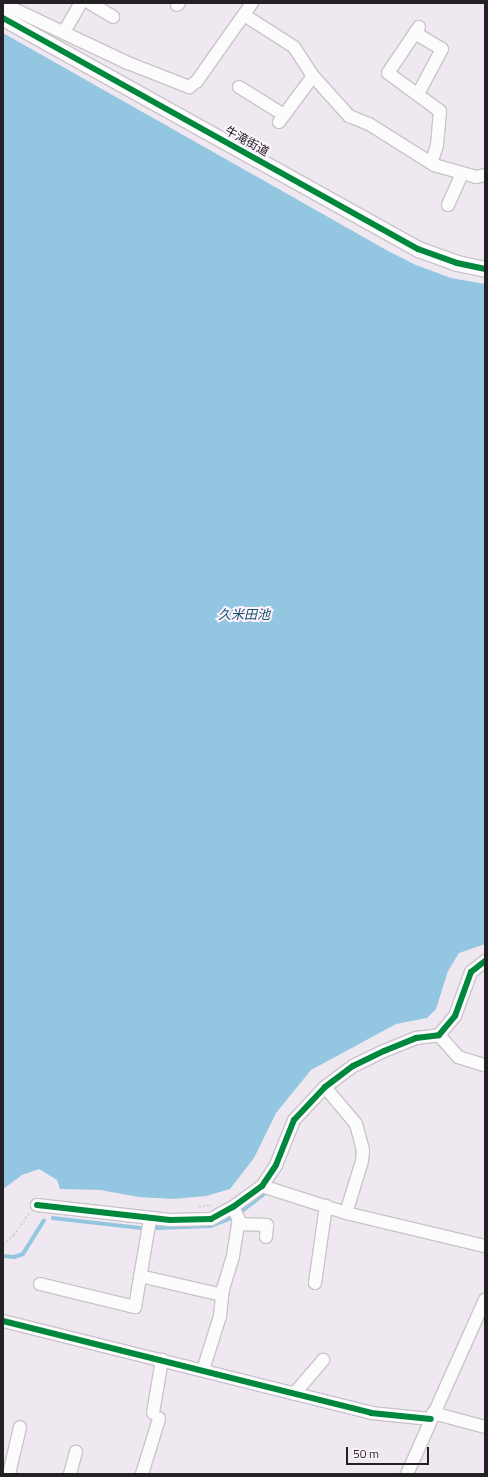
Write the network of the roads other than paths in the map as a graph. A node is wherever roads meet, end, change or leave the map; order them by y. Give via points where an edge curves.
1 (81, 3) edge
2 (90, 3) edge
3 (3, 4) edge
4 (247, 7) edge
5 (113, 17) dead end
6 (3, 18) edge
7 (64, 32) junction
8 (313, 76) junction
9 (239, 87) dead end
10 (418, 94) junction
11 (431, 163) junction
12 (462, 174) junction
13 (485, 175) edge
14 (448, 205) dead end
15 (485, 269) edge
16 (485, 961) edge
17 (439, 1035) junction
18 (485, 1065) edge
19 (325, 1087) junction
20 (262, 1186) junction
21 (37, 1205) road end
22 (326, 1206) junction
23 (233, 1207) junction
24 (346, 1213) junction
25 (150, 1219) junction
26 (238, 1224) junction
27 (266, 1237) dead end
28 (485, 1246) edge
29 (140, 1276) junction
30 (315, 1283) dead end
31 (40, 1284) dead end
32 (222, 1295) junction
33 (485, 1300) edge
34 (3, 1321) edge
35 (162, 1360) junction
36 (323, 1360) dead end
37 (203, 1370) junction
38 (294, 1394) junction
39 (432, 1416) junction
40 (485, 1426) edge
41 (20, 1427) dead end
42 (76, 1452) dead end
43 (9, 1474) edge
44 (70, 1474) edge
45 (142, 1474) edge
46 (407, 1474) edge

1 - 7 street
2 - 5 street
3 - 7 street
4 - 7 street via 197,81 189,87 128,63
4 - 8 street via 294,47
6 - 15 street, 牛滝街道 via 418,249 457,264
8 - 9 street via 281,119
8 - 11 street via 349,116 369,124
10 - 10 street via 442,49 417,30 388,74
10 - 11 street via 440,111 437,145
11 - 12 street
12 - 13 street via 476,177
12 - 14 street
16 - 17 street via 471,972 455,1016
17 - 18 street via 458,1057
17 - 19 street via 416,1038 384,1051 353,1066
19 - 20 street via 294,1120 276,1164
19 - 24 street via 356,1124 363,1150
20 - 22 street
20 - 23 street
21 - 25 street
22 - 24 street
22 - 30 street
23 - 25 street via 211,1219
23 - 26 street
24 - 28 street
25 - 29 street
26 - 27 street via 267,1226
26 - 32 street
29 - 31 street via 135,1307
29 - 32 street
32 - 37 street via 220,1316
33 - 39 street
34 - 35 street
35 - 37 street
35 - 45 street via 156,1416
36 - 38 street
37 - 38 street
38 - 39 street via 371,1413
39 - 40 street
39 - 46 street
41 - 43 street
42 - 44 street

